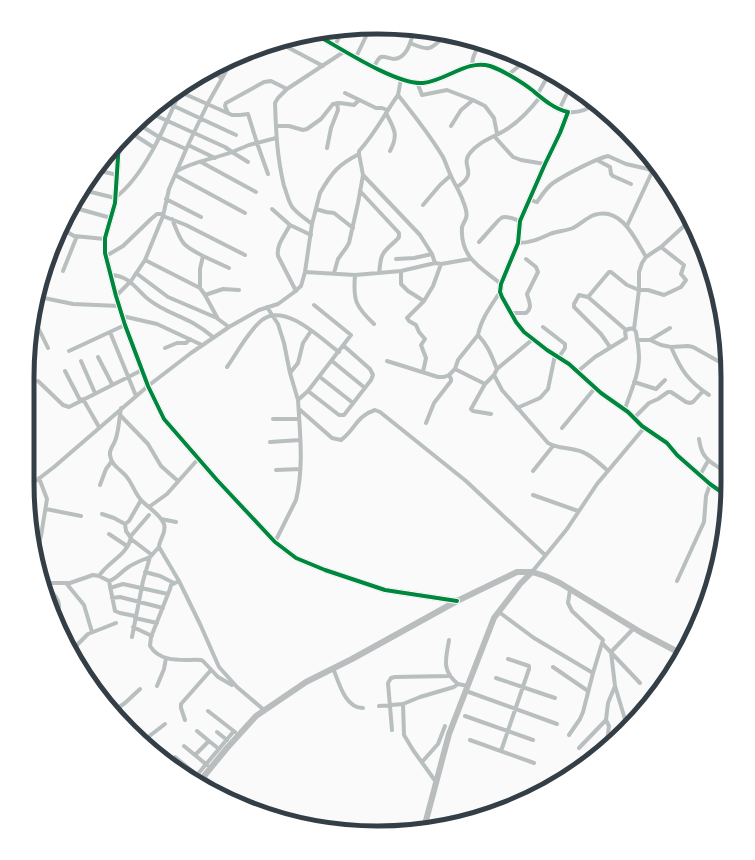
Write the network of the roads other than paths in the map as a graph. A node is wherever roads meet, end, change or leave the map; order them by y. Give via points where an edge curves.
1 (367, 34) edge
2 (339, 36) edge
3 (412, 36) edge
4 (323, 39) edge
5 (439, 40) edge
6 (410, 43) junction
7 (335, 46) junction
8 (289, 48) dead end
9 (476, 49) edge
10 (345, 51) junction
11 (356, 57) junction
12 (472, 65) junction
13 (520, 65) edge
14 (323, 66) junction
15 (374, 67) junction
16 (228, 68) edge
17 (216, 74) edge
18 (508, 75) junction
19 (222, 78) junction
20 (401, 79) junction
21 (547, 79) edge
22 (417, 82) junction
23 (287, 89) junction
24 (345, 92) dead end
25 (568, 92) edge
26 (184, 94) edge
27 (398, 95) junction
28 (539, 96) junction
29 (175, 100) edge
30 (359, 100) junction
31 (473, 100) junction
32 (208, 103) junction
33 (337, 103) junction
34 (169, 104) edge
35 (173, 106) junction
36 (590, 108) edge
37 (559, 110) junction
38 (386, 112) junction
39 (568, 112) junction
40 (228, 113) junction
41 (156, 115) edge
42 (200, 118) junction
43 (167, 120) junction
44 (276, 126) junction
45 (451, 126) dead end
46 (143, 127) edge
47 (194, 133) junction
48 (135, 135) edge
49 (236, 135) dead end
50 (496, 135) junction
51 (159, 136) junction
52 (276, 138) junction
53 (257, 143) junction
54 (153, 147) junction
55 (187, 147) junction
56 (327, 148) dead end
57 (390, 151) dead end
58 (232, 152) junction
59 (118, 154) edge
60 (359, 154) junction
61 (216, 158) junction
62 (597, 160) junction
63 (201, 162) junction
64 (248, 162) dead end
65 (545, 164) junction
66 (103, 171) edge
67 (652, 172) joint
68 (176, 173) junction
69 (268, 174) dead end
70 (117, 175) junction
71 (363, 175) junction
72 (450, 176) junction
73 (631, 184) dead end
74 (456, 187) junction
75 (360, 191) junction
76 (89, 192) edge
77 (256, 192) dead end
78 (115, 198) junction
79 (166, 199) junction
80 (529, 199) junction
81 (423, 205) dead end
82 (79, 209) edge
83 (272, 209) dead end
84 (316, 209) junction
85 (245, 213) dead end
86 (163, 215) junction
87 (201, 217) dead end
88 (111, 218) junction
89 (172, 220) junction
90 (520, 220) junction
91 (312, 224) junction
92 (685, 224) edge
93 (290, 225) junction
94 (627, 226) junction
95 (353, 228) junction
96 (66, 232) edge
97 (311, 235) junction
98 (77, 236) junction
99 (105, 239) junction
100 (480, 242) dead end
101 (518, 243) junction
102 (661, 247) junction
103 (432, 254) junction
104 (245, 255) dead end
105 (106, 256) junction
106 (204, 256) junction
107 (646, 257) junction
108 (396, 259) dead end
109 (470, 259) junction
110 (526, 259) dead end
111 (145, 260) junction
112 (435, 263) junction
113 (441, 264) junction
114 (229, 268) dead end
115 (63, 271) dead end
116 (401, 271) junction
117 (305, 272) junction
118 (379, 272) junction
119 (136, 273) junction
120 (334, 273) junction
121 (110, 275) junction
122 (355, 275) junction
123 (131, 282) junction
124 (501, 284) junction
125 (200, 288) junction
126 (239, 290) dead end
127 (639, 290) junction
128 (296, 291) junction
129 (500, 292) junction
130 (205, 295) junction
131 (116, 296) junction
132 (588, 297) junction
133 (44, 298) edge
134 (424, 302) junction
135 (314, 305) dead end
136 (119, 306) junction
137 (267, 307) junction
138 (511, 313) junction
139 (272, 315) junction
140 (122, 316) junction
141 (218, 319) junction
142 (374, 324) dead end
143 (125, 325) junction
144 (38, 327) edge
145 (543, 327) dead end
146 (228, 328) junction
147 (670, 328) dead end
148 (634, 329) junction
149 (626, 330) junction
150 (110, 332) junction
151 (311, 332) junction
152 (478, 335) junction
153 (214, 337) junction
154 (626, 338) junction
155 (190, 339) junction
156 (533, 339) junction
157 (636, 339) junction
158 (650, 340) junction
159 (202, 345) junction
160 (344, 346) junction
161 (671, 347) junction
162 (48, 348) dead end
163 (165, 348) dead end
164 (610, 348) junction
165 (69, 351) dead end
166 (339, 352) junction
167 (557, 356) junction
168 (98, 357) dead end
169 (81, 360) dead end
170 (387, 361) dead end
171 (332, 362) junction
172 (720, 362) edge
173 (228, 367) dead end
174 (454, 369) junction
175 (497, 369) junction
176 (142, 370) junction
177 (65, 371) dead end
178 (423, 372) junction
179 (577, 372) junction
180 (290, 374) junction
181 (449, 375) junction
182 (494, 375) junction
183 (128, 376) junction
184 (320, 377) junction
185 (665, 380) dead end
186 (38, 381) dead end
187 (634, 382) junction
188 (112, 384) junction
189 (486, 384) junction
190 (148, 386) junction
191 (365, 388) junction
192 (595, 388) junction
193 (308, 391) junction
194 (703, 391) junction
195 (95, 393) junction
196 (709, 395) dead end
197 (136, 396) junction
198 (82, 400) junction
199 (298, 400) junction
200 (353, 403) junction
201 (122, 408) junction
202 (517, 408) junction
203 (298, 409) junction
204 (624, 409) junction
205 (491, 414) dead end
206 (120, 415) junction
207 (634, 418) junction
208 (273, 419) dead end
209 (299, 419) junction
210 (426, 423) dead end
211 (99, 427) junction
212 (562, 428) dead end
213 (644, 428) junction
214 (699, 439) dead end
215 (300, 440) junction
216 (270, 442) dead end
217 (553, 446) junction
218 (198, 458) junction
219 (112, 461) junction
220 (708, 461) junction
221 (300, 468) junction
222 (721, 469) edge
223 (276, 470) dead end
224 (533, 471) dead end
225 (608, 471) junction
226 (700, 475) junction
227 (39, 478) junction
228 (178, 481) junction
229 (34, 482) edge
230 (710, 484) junction
231 (100, 485) dead end
232 (721, 486) edge
233 (719, 490) joint
234 (533, 495) dead end
235 (141, 500) junction
236 (149, 507) junction
237 (46, 509) junction
238 (578, 512) junction
239 (102, 514) dead end
240 (149, 515) dead end
241 (81, 516) dead end
242 (161, 519) junction
243 (176, 522) dead end
244 (125, 524) junction
245 (109, 534) dead end
246 (130, 538) junction
247 (40, 541) edge
248 (275, 542) junction
249 (127, 546) junction
250 (159, 547) junction
251 (151, 556) junction
252 (545, 556) junction
253 (146, 572) junction
254 (532, 572) junction
255 (99, 576) junction
256 (109, 581) junction
257 (179, 581) junction
258 (677, 581) dead end
259 (49, 583) edge
260 (66, 583) junction
261 (174, 583) junction
262 (110, 588) junction
263 (141, 588) junction
264 (570, 590) junction
265 (52, 594) edge
266 (168, 594) junction
267 (112, 598) junction
268 (457, 601) junction
269 (138, 602) junction
270 (163, 608) junction
271 (59, 611) edge
272 (499, 612) junction
273 (135, 617) junction
274 (116, 623) dead end
275 (157, 623) junction
276 (134, 627) junction
277 (634, 628) junction
278 (92, 632) junction
279 (152, 636) junction
280 (132, 637) dead end
281 (449, 640) dead end
282 (603, 644) junction
283 (76, 646) edge
284 (677, 651) edge
285 (611, 652) junction
286 (166, 658) junction
287 (508, 659) dead end
288 (553, 667) dead end
289 (333, 668) junction
290 (211, 670) junction
291 (593, 673) junction
292 (449, 676) junction
293 (496, 678) dead end
294 (640, 683) dead end
295 (458, 684) junction
296 (157, 686) dead end
297 (615, 686) junction
298 (237, 687) junction
299 (523, 687) junction
300 (467, 688) junction
301 (140, 689) dead end
302 (588, 691) junction
303 (555, 698) dead end
304 (403, 704) junction
305 (390, 705) junction
306 (379, 706) dead end
307 (118, 708) edge
308 (363, 708) dead end
309 (516, 709) junction
310 (264, 710) junction
311 (208, 711) dead end
312 (465, 716) dead end
313 (185, 720) dead end
314 (606, 720) junction
315 (624, 721) edge
316 (165, 724) dead end
317 (557, 724) dead end
318 (445, 726) dead end
319 (392, 730) dead end
320 (197, 731) dead end
321 (217, 732) dead end
322 (508, 732) junction
323 (236, 733) junction
324 (569, 735) dead end
325 (148, 738) edge
326 (607, 738) edge
327 (227, 740) junction
328 (470, 740) dead end
329 (533, 740) dead end
330 (208, 741) junction
331 (184, 746) dead end
332 (579, 748) dead end
333 (219, 749) junction
334 (501, 751) junction
335 (195, 755) junction
336 (175, 757) dead end
337 (422, 762) junction
338 (534, 763) dead end
339 (207, 765) junction
340 (190, 770) edge
341 (197, 775) edge
342 (203, 778) edge
343 (436, 782) junction
344 (425, 822) edge

1 - 11 street
2 - 7 street
3 - 6 street
4 - 7 street
5 - 6 street via 427,49
6 - 15 street via 399,58 381,57
7 - 10 street
8 - 14 street
9 - 12 street
10 - 11 street
10 - 14 street
11 - 15 street
12 - 18 street via 490,66
12 - 22 street via 437,80
13 - 18 street
14 - 23 street
15 - 20 street
16 - 19 street
17 - 19 street
18 - 28 street
19 - 32 street
20 - 22 street
20 - 27 street
21 - 28 street
22 - 31 street via 424,96 447,90
23 - 40 street via 271,81 264,82 226,103
23 - 44 street via 275,103
24 - 30 street
25 - 37 street
26 - 32 street
27 - 38 street
27 - 72 street via 440,153
28 - 37 street
28 - 50 street via 529,112
29 - 35 street
30 - 33 street via 354,105
30 - 38 street via 382,108
31 - 45 street via 461,110
31 - 50 street via 490,111 494,118
32 - 40 street
32 - 42 street
33 - 44 street via 330,105 321,119 307,129
33 - 56 street via 338,110
34 - 35 street
35 - 42 street
35 - 43 street
36 - 39 street
37 - 39 street
38 - 57 street via 395,132
38 - 60 street
39 - 65 street
40 - 53 street via 248,114
41 - 43 street
42 - 47 street
42 - 49 street
43 - 47 street
43 - 51 street
44 - 52 street
46 - 51 street
47 - 55 street
47 - 58 street
48 - 54 street
50 - 65 street via 513,157
50 - 74 street via 470,152 467,161 469,174 465,182
51 - 54 street
51 - 55 street
52 - 53 street
52 - 91 street via 280,169 289,201 300,216
53 - 58 street
53 - 69 street
54 - 78 street via 143,168 126,190
55 - 61 street
55 - 68 street
58 - 61 street
58 - 64 street
59 - 70 street
60 - 71 street
60 - 84 street via 343,162 334,171 320,193
61 - 63 street
62 - 67 street via 608,156
62 - 73 street via 610,167 613,176
62 - 80 street via 554,183 543,192 537,202
63 - 68 street
63 - 77 street
65 - 80 street
66 - 70 street
67 - 94 street
68 - 79 street
68 - 85 street
70 - 78 street
71 - 75 street
71 - 103 street via 420,236
72 - 74 street
72 - 81 street
74 - 109 street via 466,210 462,226
75 - 95 street
75 - 118 street via 399,234 382,256
76 - 78 street
78 - 88 street
79 - 86 street
79 - 87 street
80 - 90 street
82 - 88 street
83 - 93 street
84 - 91 street
84 - 95 street via 334,213
86 - 89 street
86 - 105 street via 157,214 151,218 123,246
86 - 111 street
88 - 99 street
89 - 104 street
89 - 106 street via 186,247
90 - 100 street via 500,218
90 - 101 street
91 - 97 street
92 - 102 street
93 - 97 street
93 - 128 street via 277,251
94 - 101 street via 606,213 585,219 570,229 528,243
94 - 107 street
95 - 120 street via 346,248 336,263
96 - 98 street
97 - 117 street
98 - 99 street
98 - 115 street
99 - 105 street
101 - 124 street
102 - 107 street
102 - 127 street via 684,265 681,274 686,282 664,295 650,290
103 - 108 street
103 - 112 street
105 - 121 street
106 - 114 street
106 - 125 street via 200,268
107 - 127 street via 639,272
109 - 113 street
109 - 124 street
110 - 138 street via 538,272 527,294 530,308 526,313
111 - 119 street
111 - 125 street
112 - 113 street
112 - 116 street
113 - 134 street
116 - 118 street
116 - 134 street via 401,282 404,287
117 - 120 street
117 - 128 street
118 - 122 street
119 - 123 street
119 - 141 street via 168,296
120 - 122 street
121 - 123 street via 117,275
121 - 131 street
122 - 142 street via 354,298 362,312
123 - 131 street
123 - 153 street via 157,306 193,323
124 - 129 street
125 - 130 street
126 - 130 street via 223,289
127 - 132 street via 609,272
127 - 148 street
128 - 137 street via 278,304
129 - 138 street
129 - 152 street via 479,328
130 - 141 street
131 - 136 street
132 - 149 street
132 - 164 street via 580,295 574,307 602,334
133 - 136 street via 73,304
134 - 178 street via 407,318 416,325 425,339 421,345 426,358
135 - 160 street via 349,334 350,337
136 - 140 street
137 - 139 street
137 - 146 street
138 - 156 street via 524,332
139 - 151 street via 300,322
139 - 173 street via 261,321 251,332
139 - 180 street via 284,343
140 - 143 street
140 - 155 street via 157,324
141 - 146 street
143 - 150 street
143 - 176 street
144 - 162 street
145 - 167 street via 564,344 565,348
146 - 153 street
147 - 158 street
148 - 149 street
148 - 157 street
149 - 154 street
150 - 165 street
150 - 183 street
151 - 166 street
151 - 180 street via 303,343 298,363
152 - 174 street
152 - 175 street via 486,345
153 - 159 street
154 - 157 street
154 - 164 street
155 - 159 street
155 - 163 street via 186,343 177,343
156 - 167 street
156 - 175 street
157 - 158 street
157 - 187 street via 639,358
158 - 161 street
159 - 190 street
160 - 166 street
160 - 191 street via 373,372 372,380
161 - 172 street via 693,347
161 - 194 street via 682,371
164 - 179 street
166 - 171 street
167 - 179 street
167 - 202 street via 548,389 540,398
168 - 188 street
169 - 195 street
170 - 178 street
171 - 184 street
171 - 191 street
174 - 181 street
174 - 189 street
175 - 182 street
176 - 183 street
176 - 190 street
177 - 198 street
178 - 181 street via 438,377
179 - 192 street
180 - 199 street
181 - 210 street via 451,382 434,403
182 - 189 street
182 - 202 street via 502,390
183 - 188 street
183 - 197 street
184 - 193 street
184 - 200 street
185 - 187 street via 656,389
186 - 198 street via 63,405 69,407
187 - 204 street
188 - 195 street
189 - 205 street via 471,410
190 - 197 street
190 - 218 street via 164,419
191 - 200 street
192 - 204 street
192 - 212 street
193 - 199 street
193 - 200 street via 339,415 344,415
194 - 196 street
194 - 207 street via 690,403 668,392 649,403
195 - 198 street
197 - 201 street
198 - 211 street
199 - 203 street
201 - 206 street
201 - 211 street
202 - 217 street
203 - 209 street
203 - 252 street via 332,438 340,440 346,437 366,412 380,412 466,481
204 - 207 street
206 - 219 street via 117,433 110,450
206 - 228 street via 148,444 161,466
207 - 213 street
208 - 209 street
209 - 215 street
211 - 227 street
213 - 225 street
213 - 226 street via 667,443
214 - 220 street via 702,452
215 - 216 street
215 - 221 street
217 - 224 street
217 - 225 street via 582,452
218 - 228 street
218 - 248 street
219 - 231 street
219 - 235 street via 127,477
220 - 222 street
220 - 226 street
221 - 223 street
221 - 248 street via 296,500
225 - 238 street
226 - 230 street
227 - 229 street
227 - 237 street via 46,494
228 - 236 street
230 - 233 street
230 - 258 street via 706,496 704,522
232 - 233 street
234 - 238 street
235 - 236 street
235 - 244 street
236 - 242 street
237 - 241 street
237 - 247 street
238 - 252 street
239 - 244 street
240 - 246 street
242 - 243 street
242 - 250 street via 164,529
244 - 246 street
245 - 249 street
246 - 249 street
246 - 251 street
248 - 268 street via 296,558 385,590
249 - 255 street
250 - 251 street
250 - 257 street
251 - 253 street
251 - 256 street via 137,562
252 - 254 street
253 - 261 street
253 - 263 street
254 - 264 street
254 - 268 street via 518,572
254 - 272 street
255 - 256 street
255 - 260 street via 93,575
256 - 262 street
257 - 261 street
257 - 298 street via 220,667
259 - 260 street
260 - 278 street via 84,605
261 - 266 street
262 - 263 street via 124,584
262 - 267 street
263 - 266 street
263 - 269 street
264 - 277 street
264 - 282 street via 568,603 572,611 604,640
265 - 271 street via 59,603
266 - 270 street
267 - 269 street via 120,597
267 - 273 street via 117,612
268 - 289 street
269 - 270 street
269 - 273 street
270 - 275 street
272 - 291 street via 534,638
272 - 300 street via 494,618
273 - 275 street
273 - 276 street
274 - 278 street
275 - 279 street
276 - 279 street
276 - 280 street
277 - 284 street
277 - 285 street
278 - 283 street
279 - 286 street via 152,649
281 - 292 street via 445,663
282 - 285 street
282 - 291 street
285 - 294 street
285 - 297 street
286 - 290 street via 201,660
286 - 296 street
287 - 299 street via 530,668
288 - 302 street
289 - 308 street via 348,700 355,707
289 - 310 street via 306,682
290 - 298 street via 221,679
290 - 313 street via 183,702 181,708
291 - 302 street
292 - 295 street
292 - 305 street via 391,678 388,683
293 - 299 street
295 - 300 street
295 - 304 street
297 - 314 street via 608,703
297 - 315 street
298 - 310 street
299 - 303 street
299 - 309 street
300 - 309 street
300 - 343 street via 449,734
301 - 307 street
302 - 324 street via 580,719
304 - 305 street
304 - 337 street via 404,735
305 - 306 street
305 - 319 street
309 - 317 street
309 - 322 street
310 - 323 street
311 - 323 street
312 - 322 street
314 - 326 street via 609,726
314 - 332 street
316 - 325 street
318 - 337 street via 438,744
320 - 330 street
321 - 327 street
322 - 329 street
322 - 334 street
323 - 327 street
323 - 342 street
327 - 333 street
328 - 334 street
330 - 333 street
330 - 335 street
331 - 335 street
333 - 339 street
334 - 338 street
335 - 339 street
336 - 340 street
337 - 343 street
339 - 341 street
343 - 344 street

